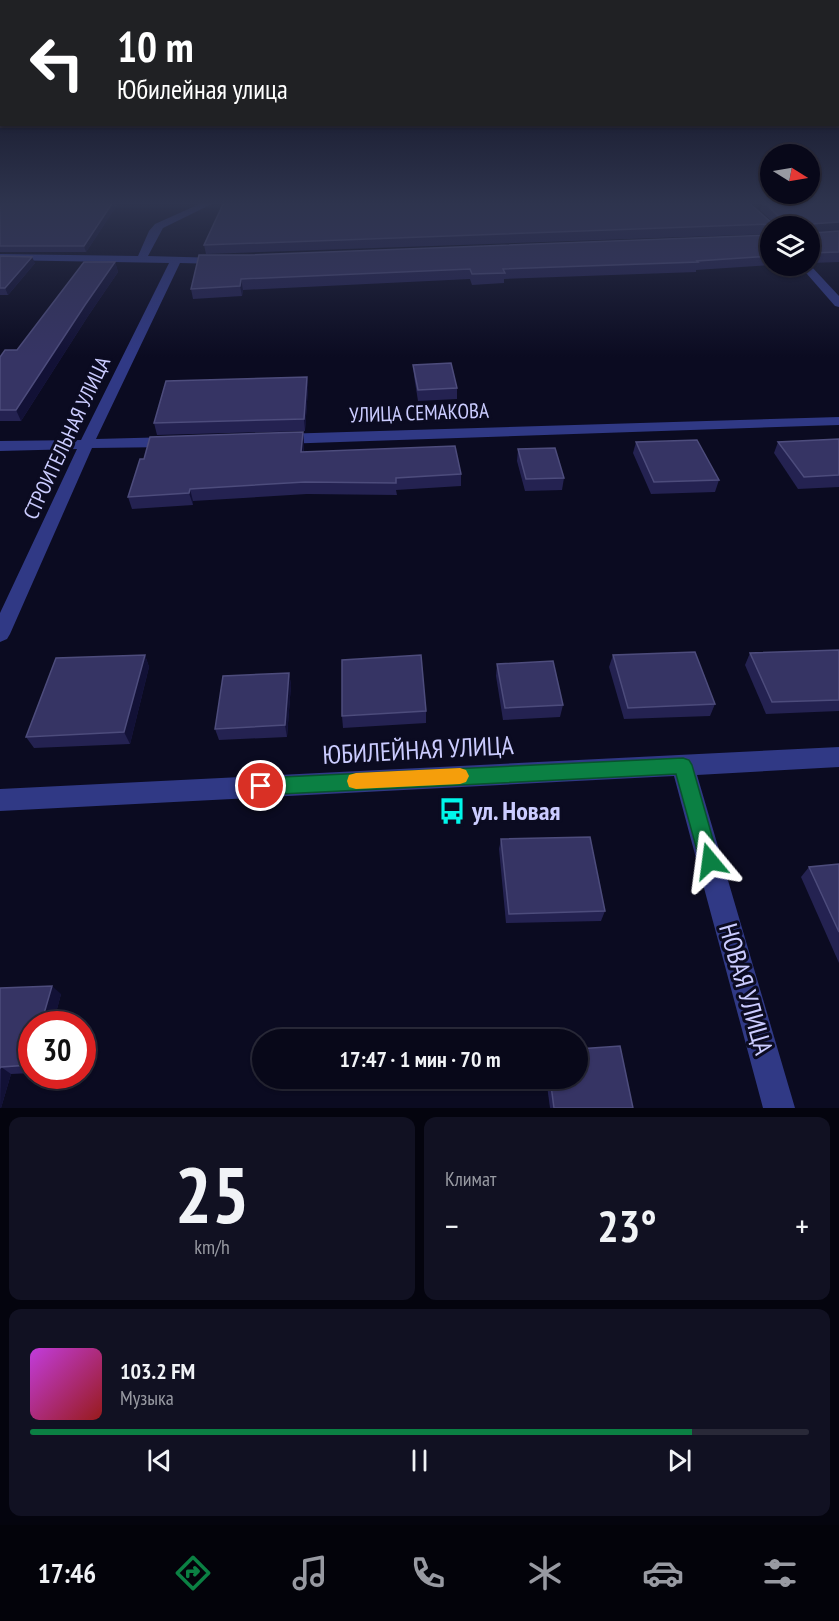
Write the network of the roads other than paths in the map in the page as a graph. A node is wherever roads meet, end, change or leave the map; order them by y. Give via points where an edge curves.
1 (144, 254) edge
2 (0, 257) edge
3 (142, 259) junction
4 (176, 260) junction
5 (231, 261) edge
6 (814, 276) edge
7 (839, 303) edge
8 (839, 421) edge
9 (265, 439) edge
10 (194, 441) edge
11 (86, 445) junction
12 (0, 446) edge
13 (0, 634) edge
14 (839, 757) edge
15 (683, 765) junction
16 (0, 800) edge
17 (779, 1108) edge

1 - 3 street
2 - 3 street
3 - 4 street
4 - 5 street
4 - 11 street, СТРОИТЕЛЬНАЯ УЛИЦА
6 - 7 street
8 - 9 street, УЛИЦА СЕМАКОВА
10 - 11 street
11 - 12 street
11 - 13 street, СТРОИТЕЛЬНАЯ УЛИЦА
14 - 15 street, ЮБИЛЕЙНАЯ УЛИЦА
15 - 16 street, ЮБИЛЕЙНАЯ УЛИЦА
15 - 17 street, НОВАЯ УЛИЦА

